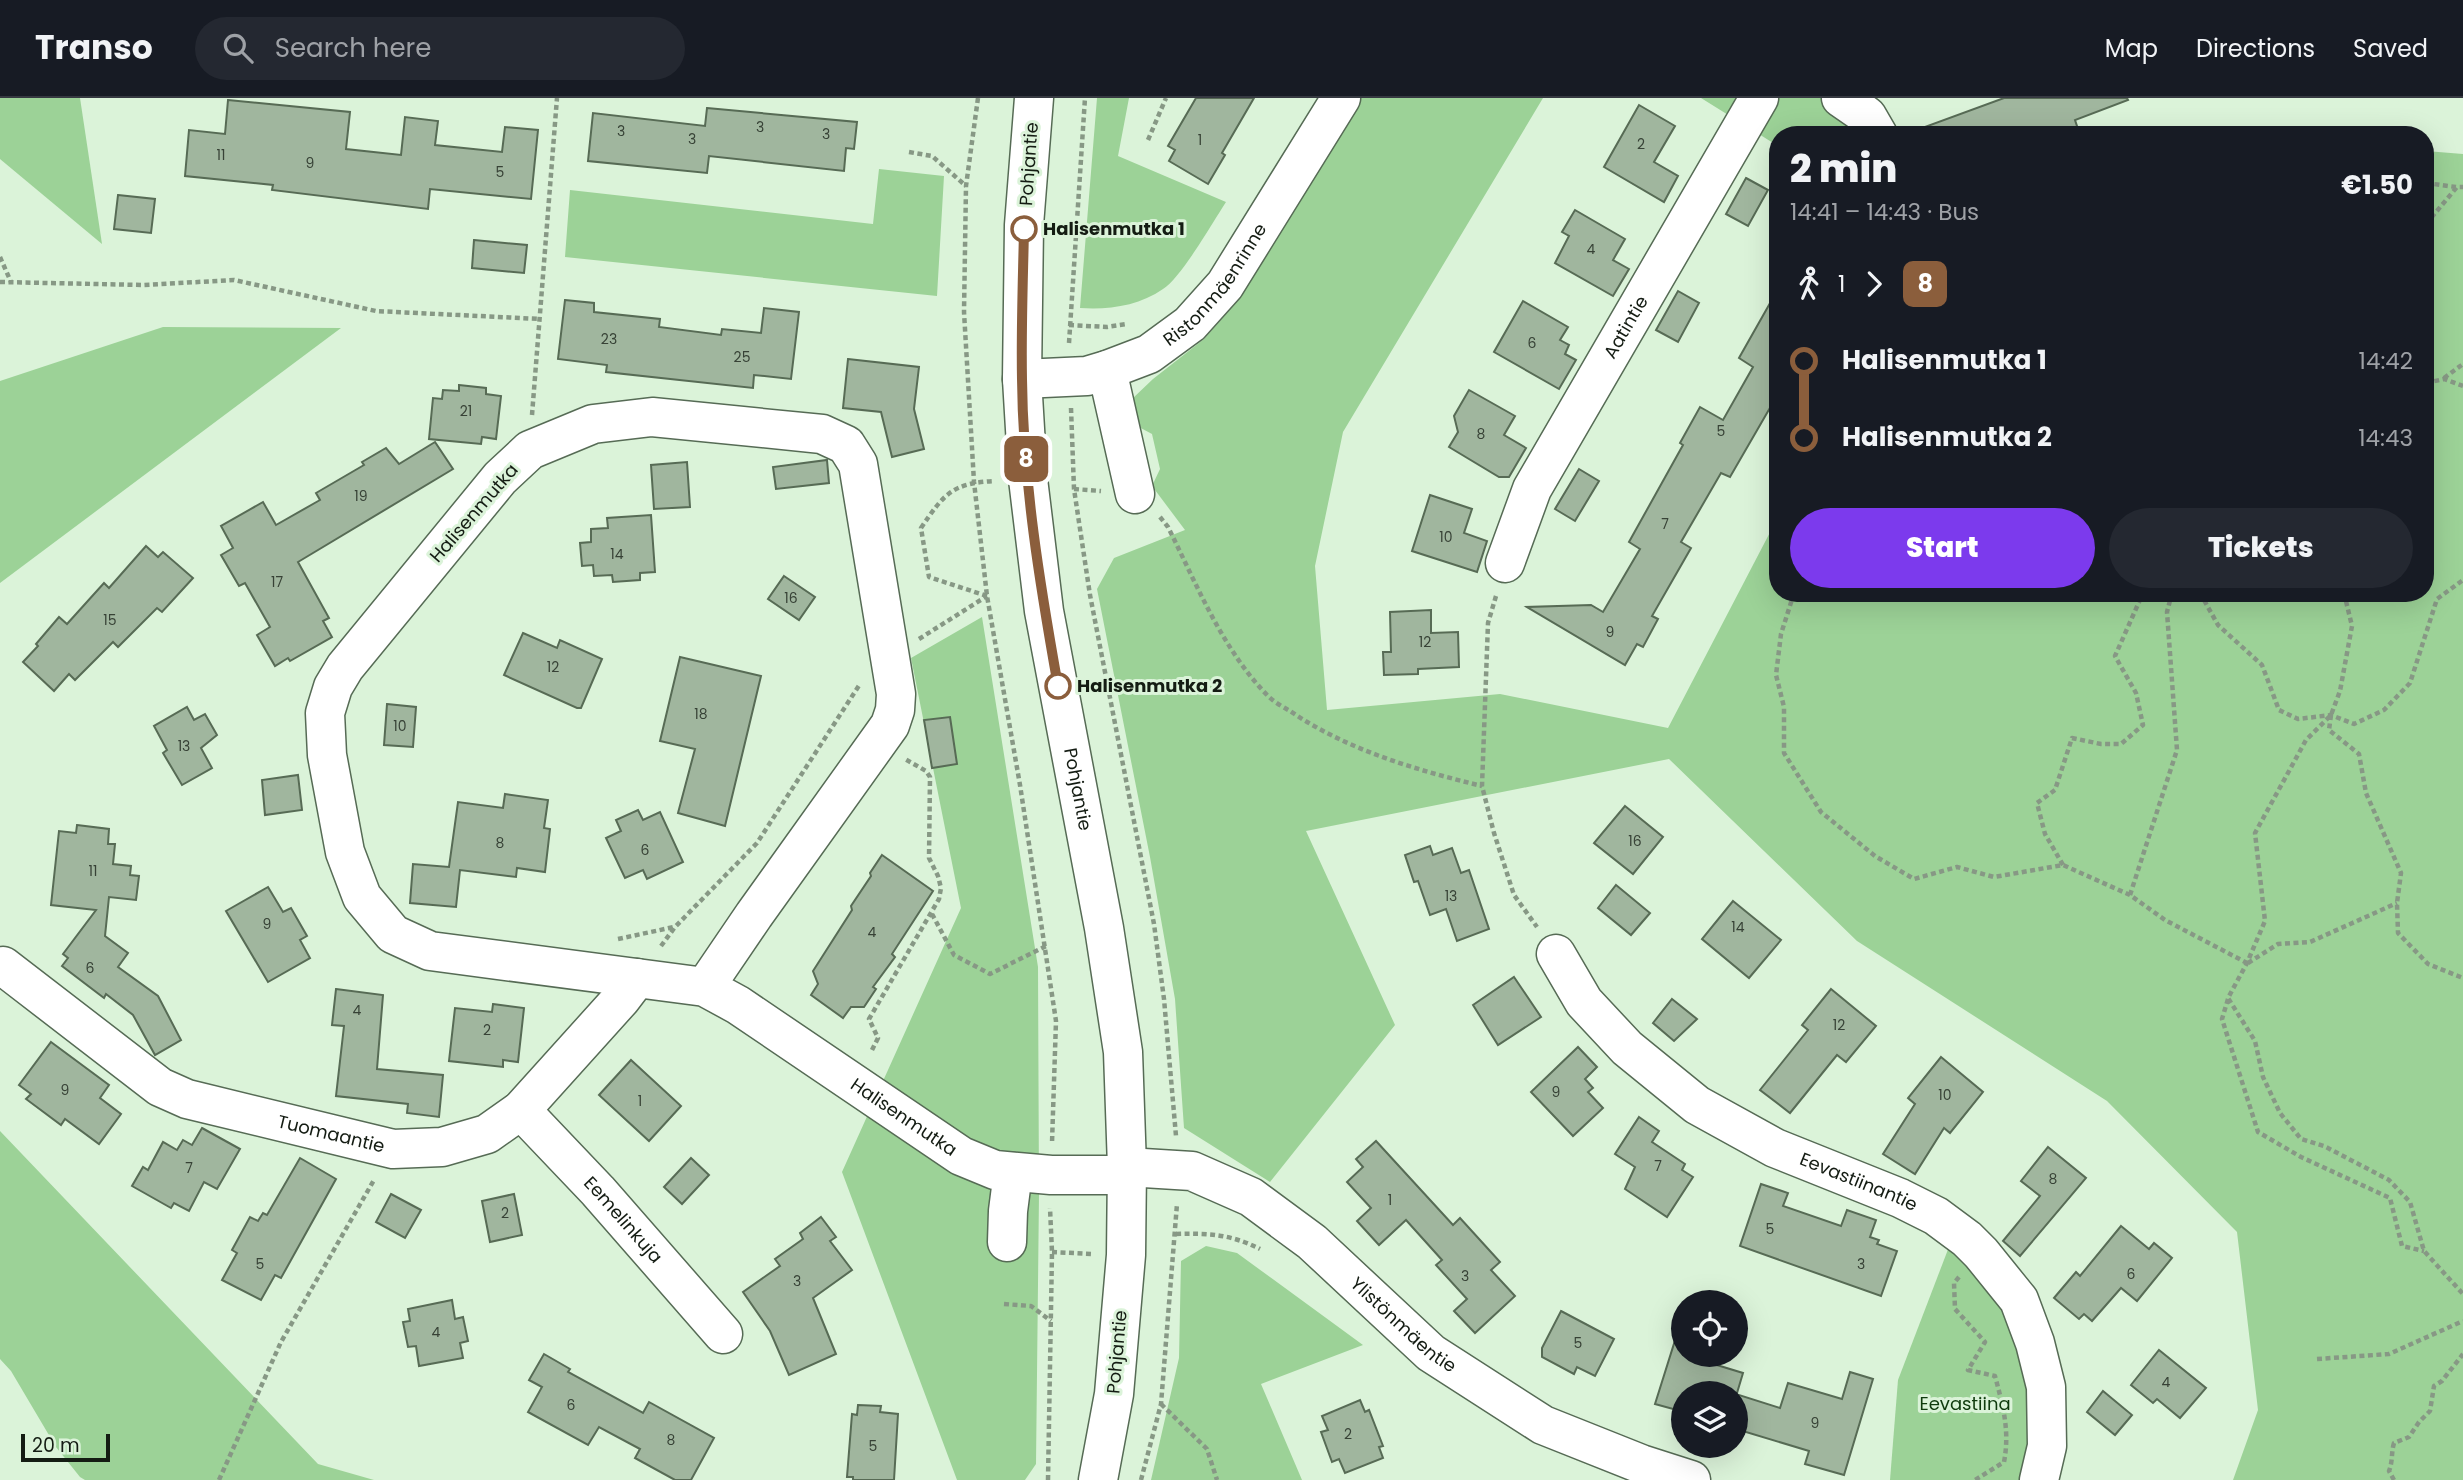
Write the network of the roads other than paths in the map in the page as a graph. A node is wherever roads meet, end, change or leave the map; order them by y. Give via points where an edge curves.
1 (1034, 98) edge
2 (1341, 98) edge
3 (1759, 98) edge
4 (1841, 98) edge
5 (1873, 126) edge
6 (1107, 370) junction
7 (1022, 379) junction
8 (1135, 494) road end
9 (1506, 563) road end
10 (1556, 954) road end
11 (3, 966) dead end
12 (637, 978) junction
13 (705, 987) junction
14 (521, 1110) junction
15 (1013, 1171) junction
16 (1127, 1171) junction
17 (1007, 1242) dead end
18 (723, 1334) dead end
19 (1098, 1480) edge
20 (1691, 1480) edge
21 (2039, 1480) edge

1 - 7 street, Pohjantie via 1024,225
2 - 6 street, Ristonmäenrinne via 1225,285 1190,324 1149,354
3 - 9 street, Aatintie via 1532,489
4 - 5 street via 1867,116
6 - 7 street, Ristonmäenrinne via 1087,376
6 - 8 street
7 - 16 street, Pohjantie via 1028,479 1045,611 1123,1052
10 - 21 street, Eevastiinantie via 1584,1002 1627,1048 1697,1105 1775,1148 1936,1216 1981,1253 2019,1300 2046,1387 2047,1446
11 - 14 street, Tuomaantie via 160,1087 187,1099 393,1149 442,1147 487,1133
12 - 13 street, Halisenmutka
12 - 13 street, Halisenmutka via 430,951 393,934 362,897 345,852 327,755 325,713 333,687 500,478 530,450 593,424 652,417 822,434 846,445 858,464 895,710 890,725
12 - 14 street, Tuomaantie
13 - 15 street, Halisenmutka via 961,1156 995,1170
14 - 18 street, Eemelinkuja
15 - 16 street, Halisenmutka via 1051,1175
15 - 17 street
16 - 19 street, Pohjantie via 1126,1255 1114,1394
16 - 20 street, Ylistönmäentie via 1192,1171 1251,1196 1312,1242 1431,1353 1543,1424

